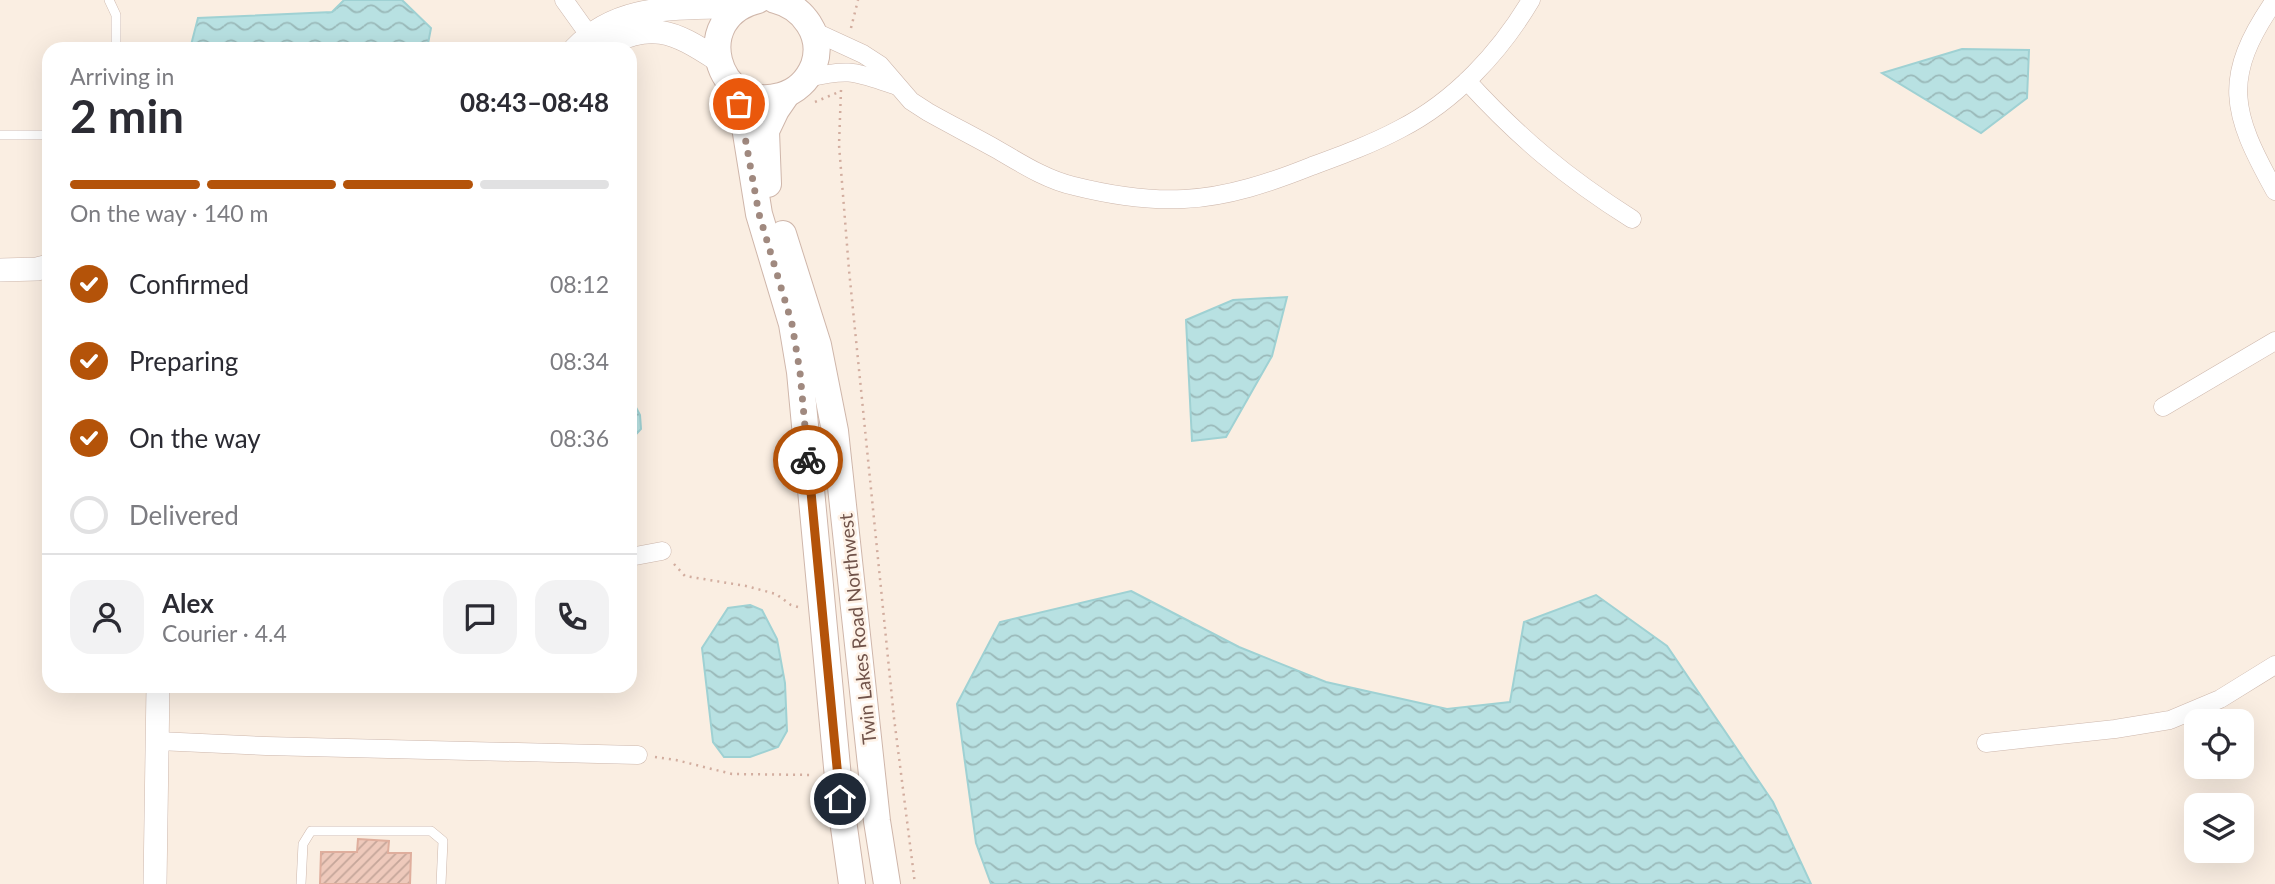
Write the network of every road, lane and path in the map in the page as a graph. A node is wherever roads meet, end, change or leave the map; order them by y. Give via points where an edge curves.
1 (109, 0) edge
2 (564, 0) edge
3 (775, 0) edge
4 (858, 0) edge
5 (1531, 0) edge
6 (2275, 0) edge
7 (749, 3) edge
8 (812, 18) edge
9 (851, 29) dead end
10 (116, 42) edge
11 (587, 42) edge
12 (591, 42) edge
13 (598, 42) edge
14 (718, 60) junction
15 (842, 71) junction
16 (1467, 81) junction
17 (730, 83) junction
18 (797, 86) junction
19 (897, 86) junction
20 (0, 135) edge
21 (42, 135) edge
22 (2275, 191) edge
23 (1632, 219) dead end
24 (42, 267) edge
25 (0, 271) edge
26 (2275, 341) edge
27 (2164, 407) dead end
28 (662, 551) joint
29 (637, 556) edge
30 (798, 607) dead end
31 (2275, 665) edge
32 (159, 693) edge
33 (158, 741) junction
34 (1986, 743) dead end
35 (638, 755) joint
36 (814, 775) dead end
37 (155, 884) edge
38 (301, 884) edge
39 (441, 884) edge
40 (852, 884) edge
41 (887, 884) edge
42 (915, 884) edge

1 - 10 lane via 116,15
2 - 11 street
3 - 8 main road
4 - 9 path
5 - 16 street
6 - 22 street via 2253,33 2238,82 2245,133
7 - 12 street via 632,9
7 - 14 main road via 729,16 720,29
8 - 18 main road, Twin Lakes Road Northwest via 817,47 814,64
8 - 19 street via 880,65
13 - 14 street via 664,32 685,38
14 - 17 main road, Twin Lakes Road Northwest
15 - 18 street
15 - 19 street via 868,74
15 - 42 path via 839,145 849,270
16 - 19 street via 1401,129 1350,152 1212,197 1157,200 1071,186 1045,176 911,102
16 - 23 street via 1559,169
17 - 18 main road via 743,93 772,99
17 - 40 main road, Twin Lakes Road Northwest via 745,127 759,214 792,324 800,372
18 - 41 main road, Twin Lakes Road Northwest via 776,110 766,131 767,179 818,345 835,431
20 - 21 lane
24 - 25 street
26 - 27 street
28 - 29 street
28 - 30 path via 685,576 776,594
31 - 34 street via 2220,699 2169,720
32 - 33 street
33 - 35 street
33 - 37 street
35 - 36 path via 732,774
38 - 39 lane via 303,844 311,831 431,831 443,841

